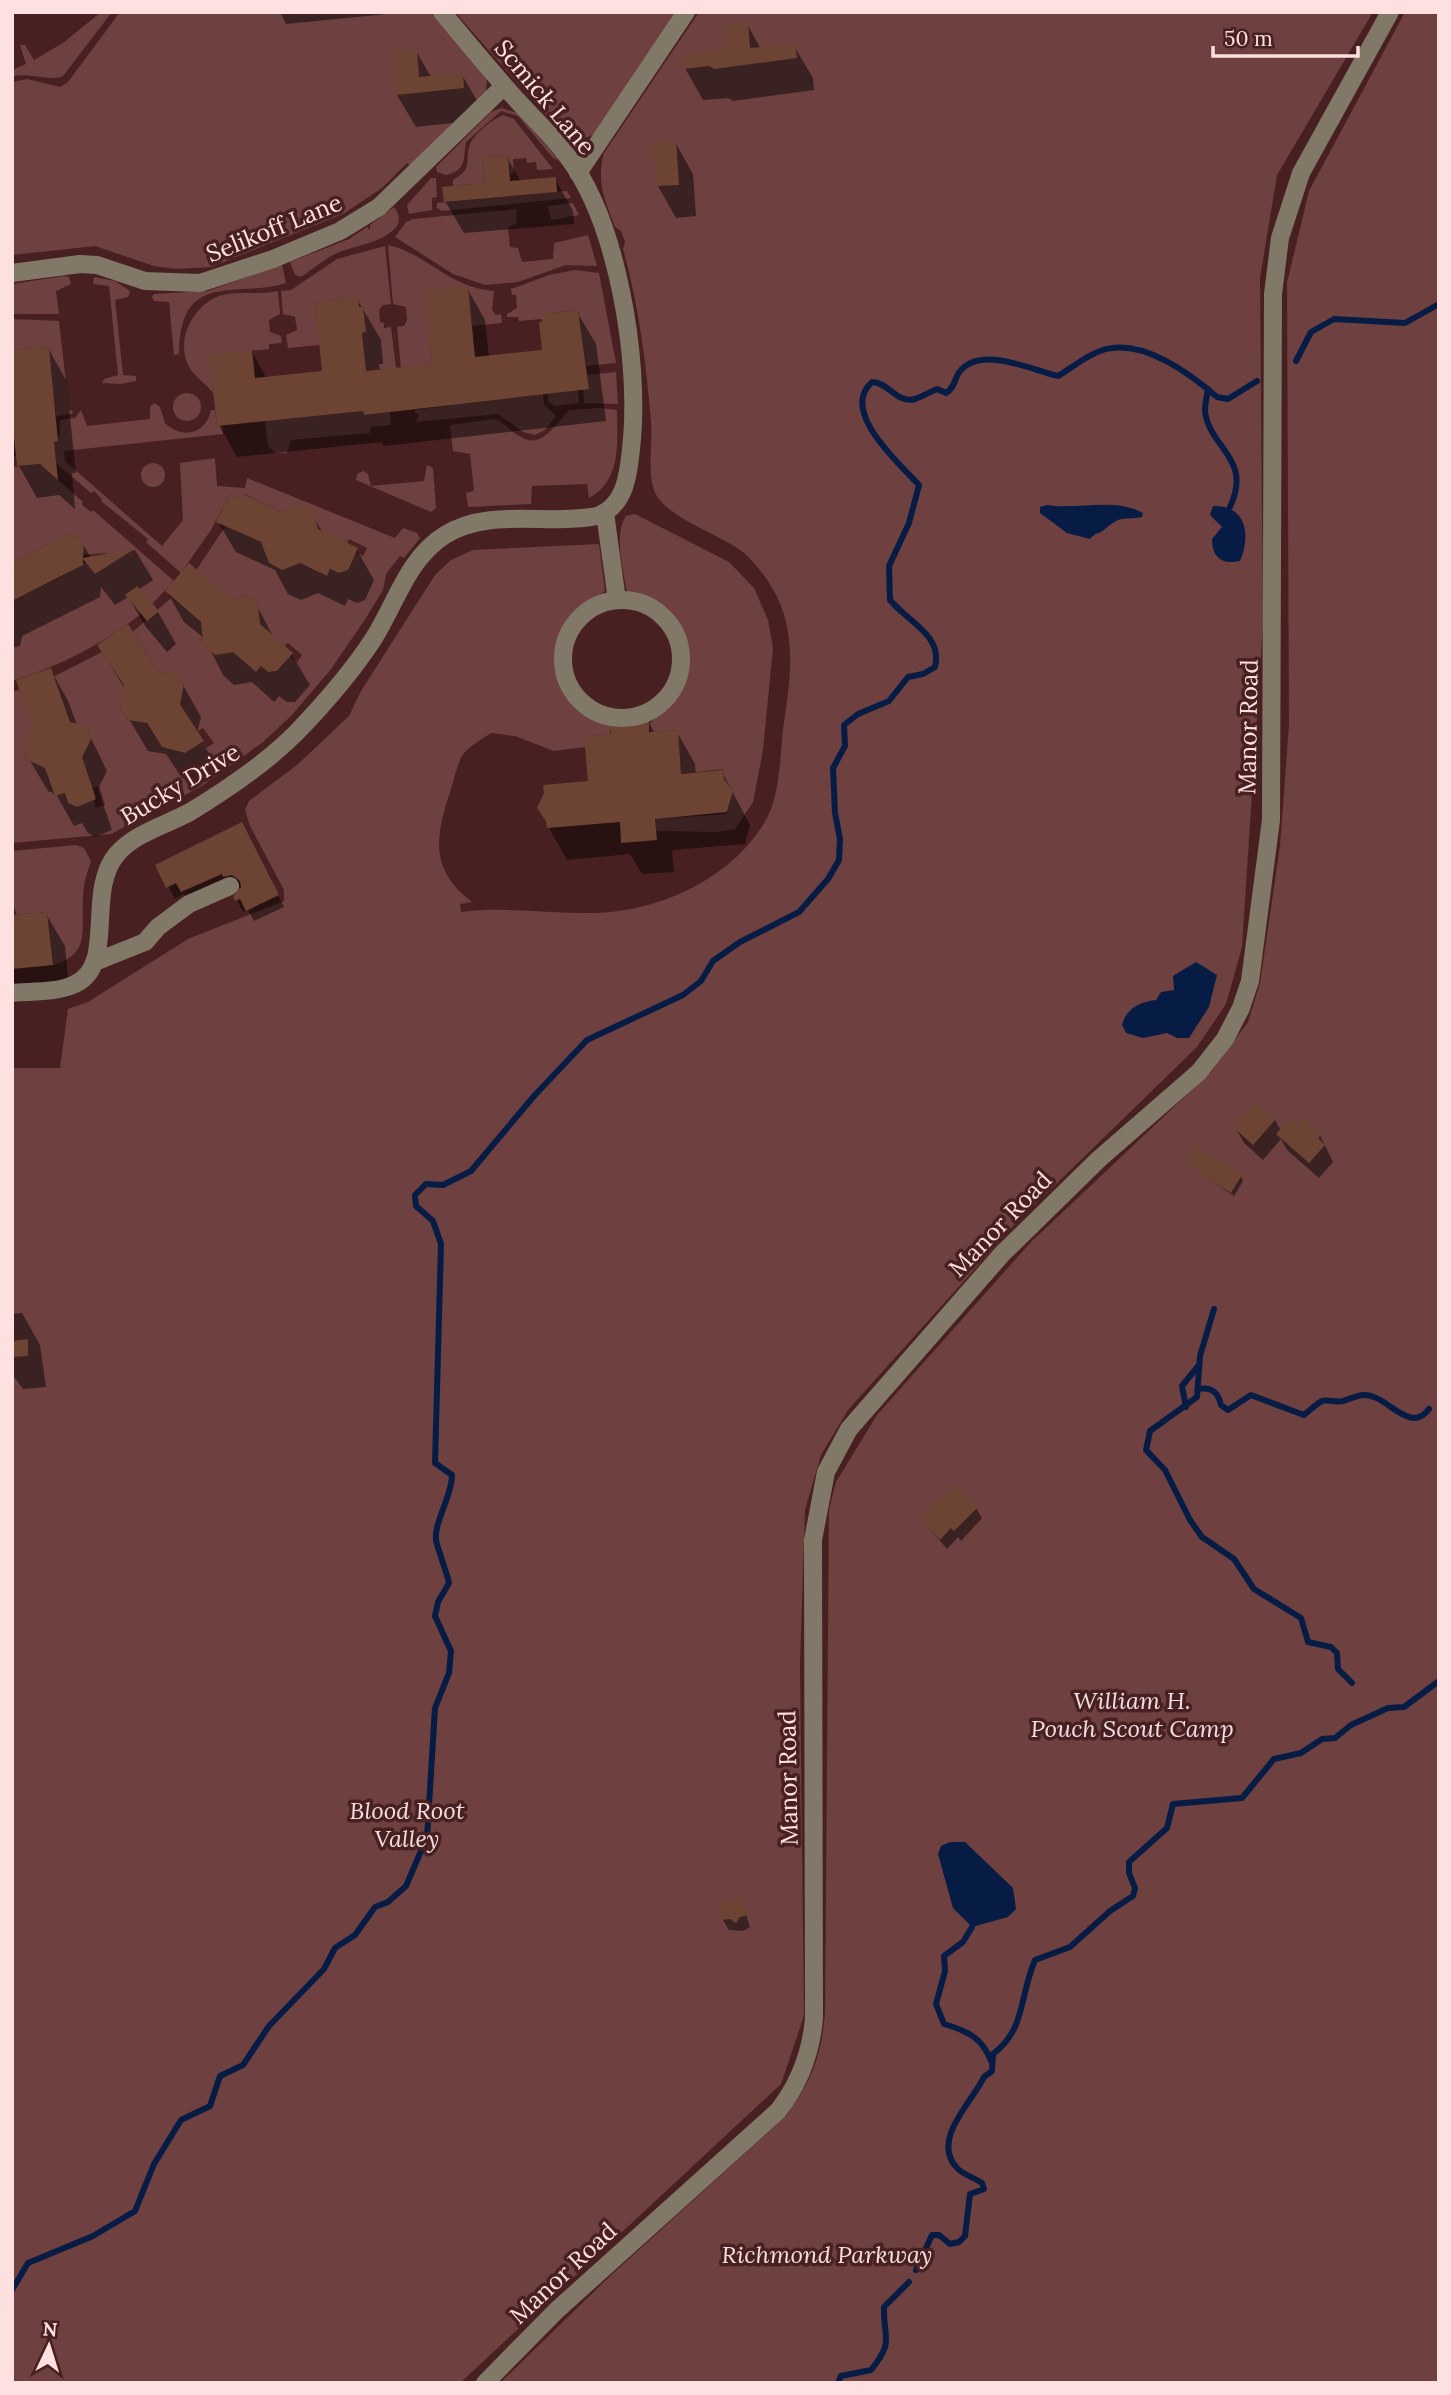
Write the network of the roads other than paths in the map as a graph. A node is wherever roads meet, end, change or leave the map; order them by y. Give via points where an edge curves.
1 (442, 12) edge
2 (687, 12) edge
3 (1390, 12) edge
4 (504, 86) junction
5 (578, 173) junction
6 (12, 273) edge
7 (609, 510) junction
8 (617, 600) junction
9 (230, 886) dead end
10 (95, 962) junction
11 (12, 993) edge
12 (485, 2383) edge

1 - 4 street, Scmick Lane
2 - 5 street
3 - 12 street, Manor Road via 1301,173 1280,237 1273,294 1271,820 1252,969 1241,1008 1225,1039 1199,1072 1099,1159 1002,1254 882,1389 836,1451 821,1489 813,1540 814,2018 806,2059 778,2111 557,2310
4 - 5 street, Scmick Lane
4 - 6 street, Selikoff Lane via 379,207 340,231 273,259 200,283 145,281 97,265
5 - 7 street, Scmick Lane via 608,242 630,339 631,444 625,487
7 - 8 street
7 - 10 street, Bucky Drive via 588,518 475,524 451,531 433,543 409,572 374,638 330,697 294,735 225,790 117,853 100,890
8 - 8 street via 642,604 664,617 680,651 678,677 665,699 630,717 603,715 581,701 572,691 563,665 567,639 581,617
9 - 10 street via 189,904 145,942
10 - 11 street via 76,984

